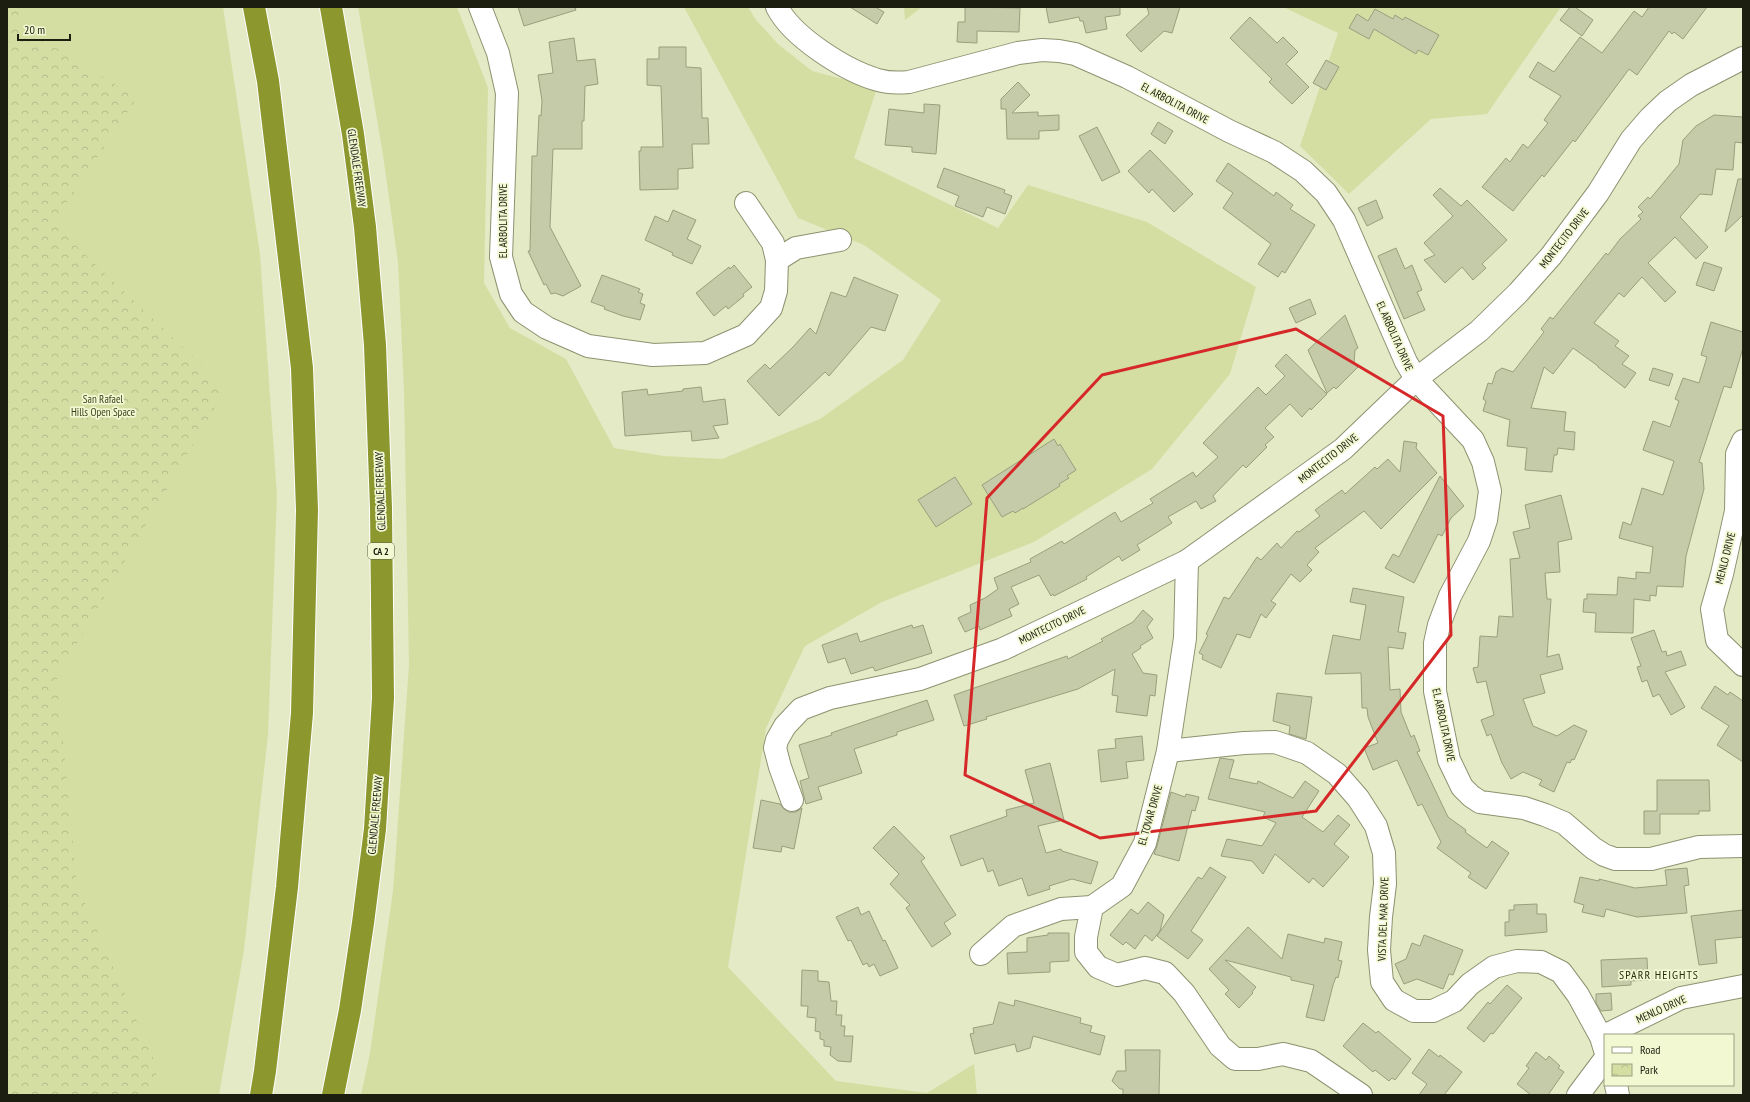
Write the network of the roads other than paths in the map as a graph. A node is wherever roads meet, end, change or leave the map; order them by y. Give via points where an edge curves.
1 (254, 7) edge
2 (331, 7) edge
3 (480, 7) edge
4 (776, 7) edge
5 (1743, 58) edge
6 (746, 203) dead end
7 (840, 240) dead end
8 (777, 260) junction
9 (1416, 379) junction
10 (1743, 441) edge
11 (1187, 561) junction
12 (1743, 665) edge
13 (1168, 750) junction
14 (792, 800) dead end
15 (1743, 846) edge
16 (1092, 907) junction
17 (981, 954) dead end
18 (1743, 986) edge
19 (1613, 1034) edge
20 (1604, 1039) edge
21 (1604, 1060) edge
22 (260, 1095) edge
23 (333, 1095) edge
24 (1361, 1095) edge
25 (1578, 1095) edge

1 - 22 highway via 268,81 302,368 306,510 301,721 287,887
2 - 23 highway, GLENDALE FREEWAY / CA 2 via 353,134 365,228 375,345 381,508 383,698 375,829 350,1010
3 - 8 street, EL ARBOLITA DRIVE via 498,53 506,94 501,257 511,294 523,312 547,328 588,346 653,355 705,353 746,335 771,308 776,291
4 - 9 street, EL ARBOLITA DRIVE via 794,30 811,45 861,74 879,81 909,82 1018,53 1059,51 1075,54 1127,77 1274,152 1303,171 1326,193 1344,220 1406,362
5 - 9 street, MONTECITO DRIVE via 1691,85 1650,118 1632,140 1594,199 1523,288 1479,331
6 - 8 street, EL ARBOLITA DRIVE via 774,243
7 - 8 street via 796,248
9 - 11 street, MONTECITO DRIVE via 1343,449
9 - 15 street, EL ARBOLITA DRIVE via 1473,440 1483,462 1490,491 1486,520 1479,541 1450,596 1434,643 1435,691 1449,760 1462,787 1480,802 1524,808 1564,823 1593,848 1615,859 1651,859 1699,847
10 - 12 street, MENLO DRIVE via 1737,454 1736,512 1712,609 1717,640
11 - 13 street, EL TOVAR DRIVE via 1184,638
11 - 14 street, MONTECITO DRIVE via 1003,649 920,679 830,698 801,709 785,726 775,748 776,758
13 - 16 street, EL TOVAR DRIVE via 1145,843 1122,886
13 - 20 street, VISTA DEL MAR DRIVE via 1275,742 1307,753 1337,774 1358,798 1376,826 1384,853 1385,884 1379,950 1382,982 1394,1000 1414,1011 1433,1011 1454,1001 1470,984 1494,967 1517,962 1541,962 1560,972 1578,995
16 - 17 street via 1061,909 1013,926
16 - 24 street via 1086,952 1098,967 1117,975 1145,968 1165,973 1184,993 1220,1046 1235,1059 1258,1059 1283,1054 1311,1062
18 - 19 street, MENLO DRIVE via 1681,998
21 - 25 street

